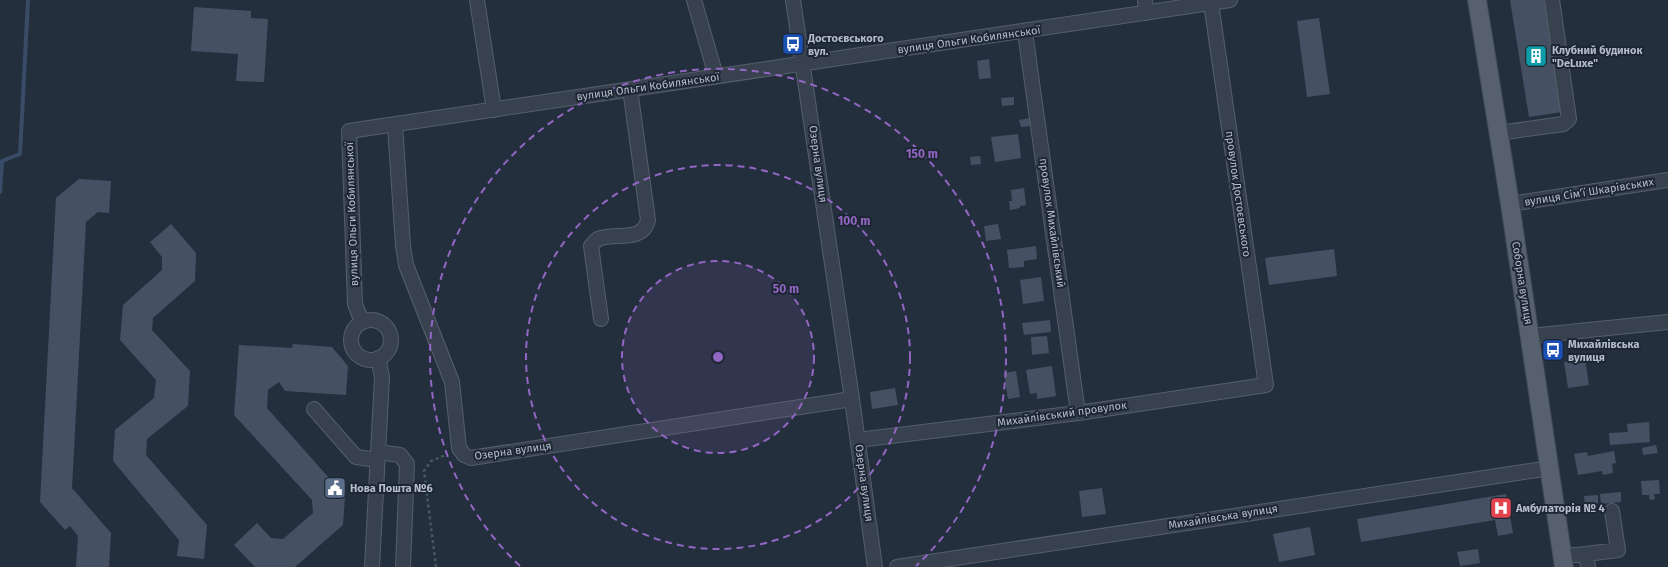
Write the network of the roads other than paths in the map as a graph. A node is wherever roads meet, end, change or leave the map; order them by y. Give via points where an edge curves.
1 (477, 0) edge
2 (694, 0) edge
3 (792, 0) edge
4 (1230, 0) edge
5 (1477, 0) edge
6 (1552, 0) edge
7 (1211, 3) junction
8 (1145, 6) edge
9 (1025, 32) junction
10 (803, 63) junction
11 (716, 76) junction
12 (630, 89) junction
13 (494, 110) junction
14 (395, 125) junction
15 (1499, 133) junction
16 (1668, 180) edge
17 (1510, 204) junction
18 (601, 319) dead end
19 (362, 322) junction
20 (1668, 322) edge
21 (1530, 336) junction
22 (378, 358) junction
23 (1266, 385) joint
24 (852, 399) junction
25 (314, 409) dead end
26 (1078, 413) junction
27 (858, 440) junction
28 (378, 456) junction
29 (1550, 468) junction
30 (1612, 511) dead end
31 (1587, 560) edge
32 (1563, 562) edge
33 (372, 567) edge
34 (403, 567) edge
35 (875, 567) edge
36 (897, 567) edge

1 - 13 street
2 - 11 street
3 - 10 street, Озерна вулиця
4 - 7 street, вулиця Ольги Кобилянської
5 - 15 main road, Соборна вулиця
6 - 15 street via 1569,119 1563,124
7 - 8 street, вулиця Ольги Кобилянської
7 - 23 street, провулок Достоєвського
8 - 9 street, вулиця Ольги Кобилянської
9 - 10 street, вулиця Ольги Кобилянської
9 - 26 street, провулок Михайлівський
10 - 11 street, вулиця Ольги Кобилянської
10 - 24 street, Озерна вулиця
11 - 12 street, вулиця Ольги Кобилянської
12 - 13 street, вулиця Ольги Кобилянської
12 - 18 street via 648,220 640,233 597,239 591,246
13 - 14 street, вулиця Ольги Кобилянської
14 - 19 street, вулиця Ольги Кобилянської via 349,131 355,304
14 - 24 street, Озерна вулиця via 406,265 452,382 460,452 471,458
15 - 17 main road, Соборна вулиця
16 - 17 street, вулиця Сімʼї Шкарівських
17 - 21 main road, Соборна вулиця
19 - 22 street via 356,326 351,338 354,350 365,358
19 - 22 street via 380,322 389,331 391,344
20 - 21 street
21 - 29 main road, Соборна вулиця
22 - 28 street via 382,377
23 - 26 street, Михайлівський провулок
24 - 27 street, Озерна вулиця
25 - 28 street via 356,457
26 - 27 street, Михайлівський провулок
27 - 35 street, Озерна вулиця
28 - 33 street
28 - 34 street via 400,455 407,464
29 - 32 main road, Соборна вулиця
29 - 36 street, Михайлівська вулиця
30 - 31 street via 1618,550
31 - 32 street

